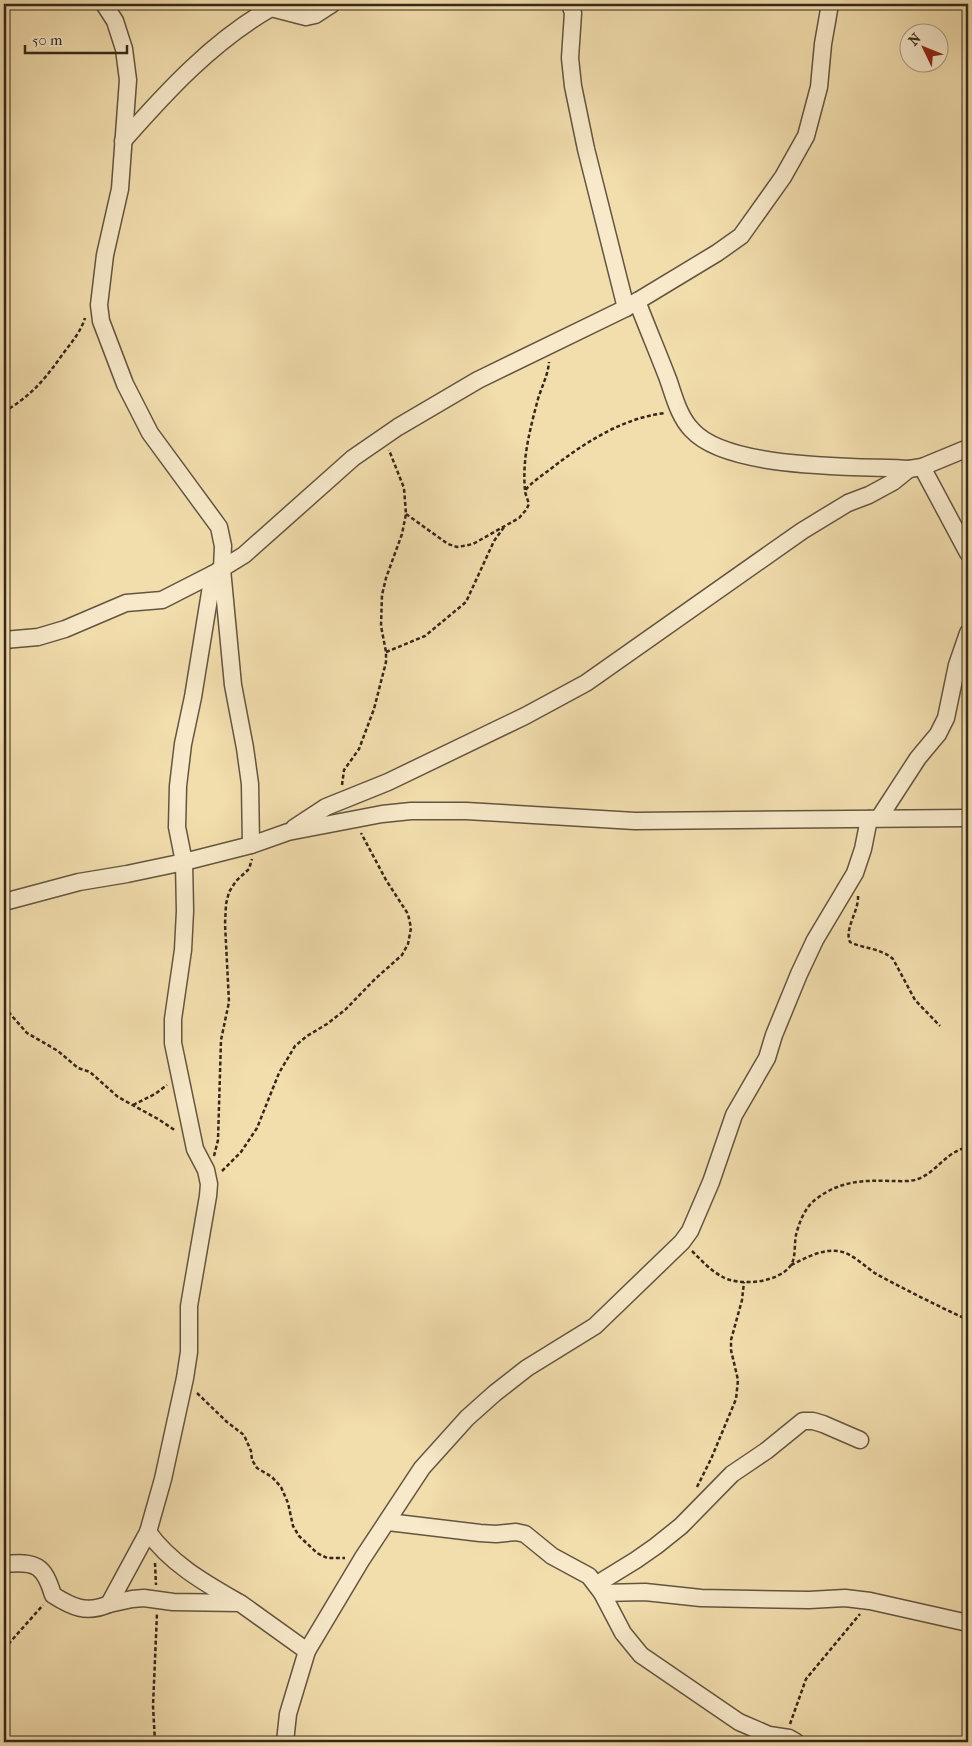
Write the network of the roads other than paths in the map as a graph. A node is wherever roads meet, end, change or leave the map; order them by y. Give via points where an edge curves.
1 (104, 4) edge
2 (332, 4) edge
3 (570, 4) edge
4 (830, 4) edge
5 (272, 6) edge
6 (122, 141) junction
7 (631, 304) junction
8 (968, 448) edge
9 (915, 468) junction
10 (968, 553) edge
11 (218, 571) junction
12 (968, 633) edge
13 (4, 640) edge
14 (874, 818) junction
15 (968, 818) edge
16 (288, 832) junction
17 (250, 845) junction
18 (184, 862) junction
19 (4, 902) edge
20 (860, 1440) dead end
21 (388, 1522) junction
22 (151, 1537) junction
23 (4, 1564) edge
24 (599, 1589) junction
25 (109, 1604) junction
26 (240, 1604) junction
27 (968, 1623) edge
28 (307, 1651) junction
29 (792, 1740) edge
30 (284, 1742) edge

1 - 6 street via 115,21 124,49 128,80
2 - 5 street via 306,17
3 - 7 street via 573,12 570,58 573,86 586,149
4 - 7 street via 819,88 811,120 806,136 782,178 741,236
5 - 6 street via 226,37 173,86
6 - 11 street via 120,188 105,255 99,305 101,321 125,384 150,433 219,527 223,546
7 - 9 street via 680,412 700,438 732,453 799,464
7 - 11 street via 478,380 398,427 354,458 244,555
8 - 9 street
9 - 10 street
9 - 16 street via 802,531 586,683 396,778 343,799
11 - 13 street via 162,600 126,603 38,637
11 - 17 street via 250,784
11 - 18 street via 183,744 178,786 177,827
12 - 14 street via 956,665 946,718 938,734
14 - 15 street
14 - 16 street via 635,821 411,811 353,818
14 - 21 street via 855,872 815,940 767,1058 734,1115 690,1231 595,1326 528,1368 466,1418 422,1468
16 - 17 street
17 - 18 street
18 - 19 street via 78,882
18 - 22 street via 183,950 173,1019 173,1043 196,1149 207,1177 189,1306 185,1378
20 - 24 street via 823,1424 803,1421 732,1474 680,1526
21 - 24 street via 480,1533 525,1534 552,1556 589,1576
21 - 28 street
22 - 25 street
22 - 26 street via 184,1568
23 - 25 street via 39,1567 47,1576 53,1595 71,1606 98,1609
24 - 27 street via 701,1598 845,1598
24 - 29 street via 623,1633 641,1655 739,1722 769,1735
25 - 26 street via 144,1598
26 - 28 street
28 - 30 street via 288,1714

